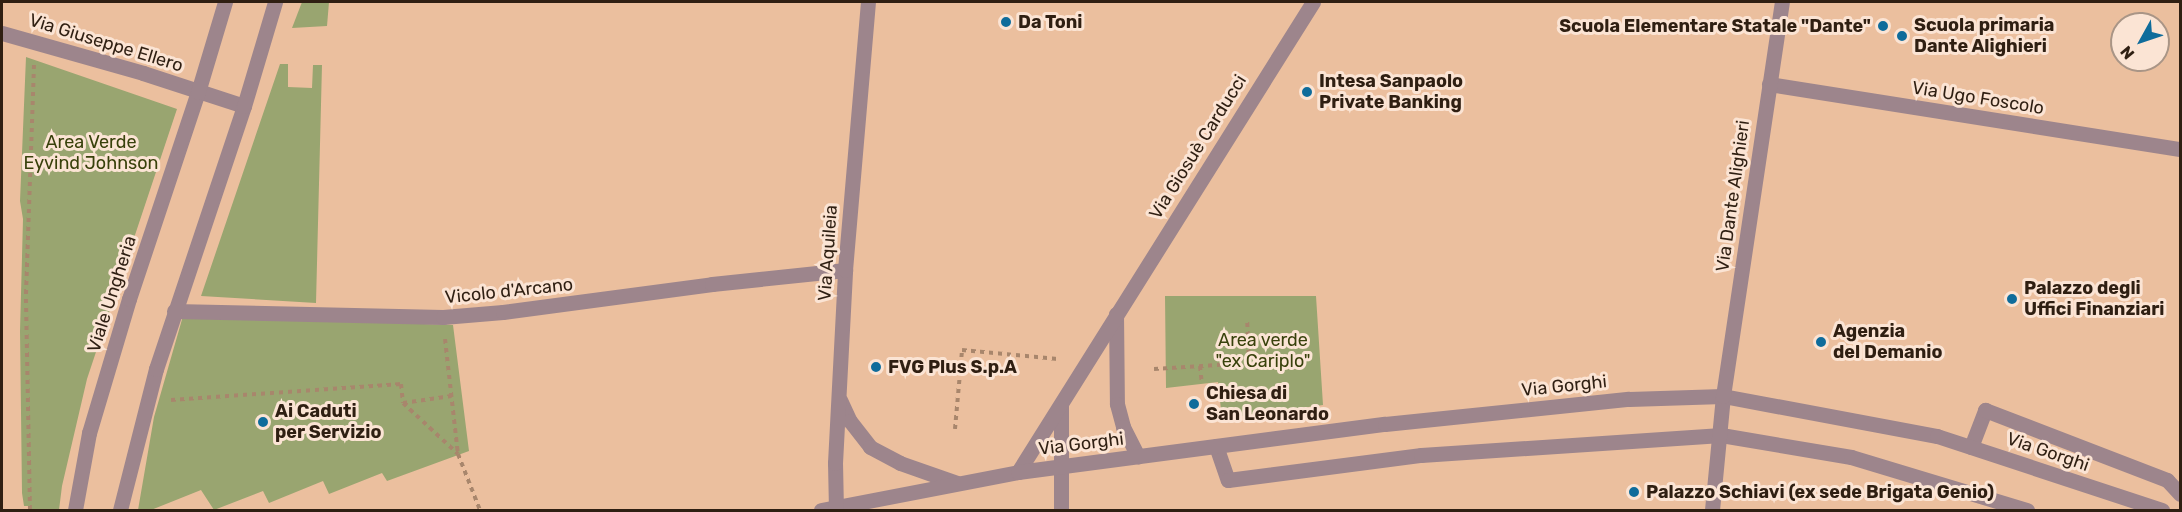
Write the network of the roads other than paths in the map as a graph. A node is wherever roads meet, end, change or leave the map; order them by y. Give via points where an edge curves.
1 (225, 2) edge
2 (275, 2) edge
3 (868, 2) edge
4 (1313, 2) edge
5 (1782, 2) edge
6 (2, 33) edge
7 (1769, 84) junction
8 (198, 92) junction
9 (244, 106) junction
10 (2181, 149) edge
11 (845, 270) junction
12 (174, 311) junction
13 (1116, 314) junction
14 (1723, 396) junction
15 (839, 397) junction
16 (1061, 405) junction
17 (1721, 435) junction
18 (1216, 446) junction
19 (1971, 447) junction
20 (1138, 456) junction
21 (1060, 467) junction
22 (1018, 472) junction
23 (958, 483) junction
24 (2181, 494) edge
25 (831, 509) edge
26 (75, 510) edge
27 (120, 510) edge
28 (1061, 510) edge
29 (1712, 510) edge
30 (2027, 510) edge
31 (2162, 510) edge

1 - 8 street, Viale Ungheria
2 - 9 street
3 - 11 street, Via Aquileia
4 - 13 street, Via Giosuè Carducci
5 - 7 street, Via Dante Alighieri
6 - 8 street, Via Giuseppe Ellero
7 - 10 street, Via Ugo Foscolo
7 - 14 street, Via Dante Alighieri
8 - 9 street
8 - 26 street, Viale Ungheria via 89,433
9 - 12 street
11 - 12 street, Vicolo d'Arcano via 442,317
11 - 15 street, Via Aquileia
12 - 27 street via 146,402
13 - 16 street, Via Giosuè Carducci
13 - 20 street via 1117,404 1123,427
14 - 17 street, Via Dante Alighieri
14 - 18 street, Via Gorghi via 1605,401
14 - 19 street, Via Gorghi via 1866,421
15 - 23 street, Via Gorghi via 850,421 870,447 900,463
15 - 25 street, Via Aquileia
16 - 21 street
16 - 22 street, Via Giosuè Carducci
17 - 18 street via 1421,455 1228,480
17 - 29 street, Via Dante Alighieri
17 - 30 street via 1851,457
18 - 20 street, Via Gorghi
19 - 24 street via 1985,410 2167,480
19 - 31 street, Via Gorghi
20 - 21 street, Via Gorghi
21 - 22 street, Via Gorghi
21 - 28 street
22 - 23 street, Via Gorghi
23 - 25 street, Via Gorghi

